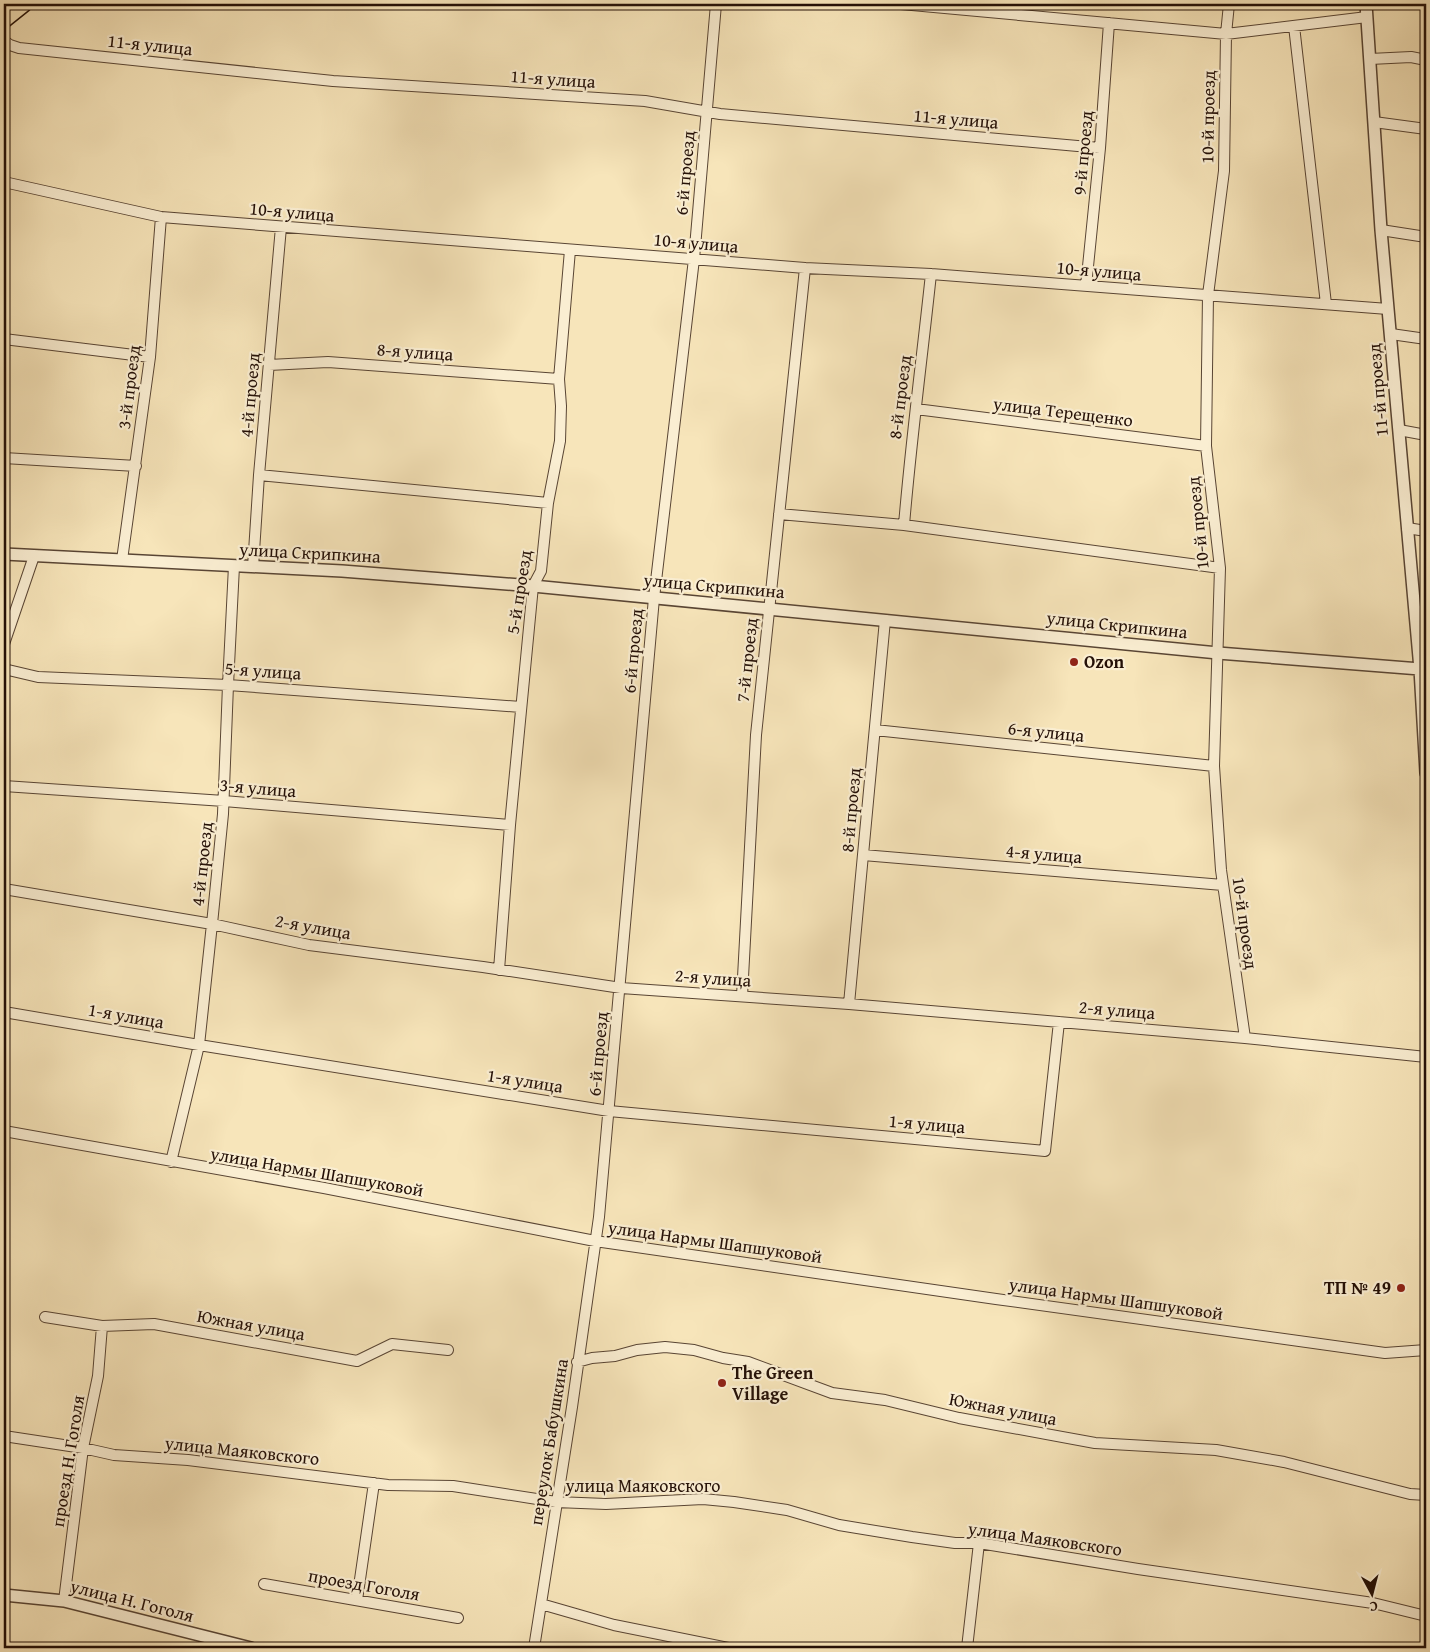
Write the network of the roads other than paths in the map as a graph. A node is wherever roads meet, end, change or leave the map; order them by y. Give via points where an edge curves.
1 (24, 4) edge
2 (716, 4) edge
3 (901, 4) edge
4 (1228, 4) edge
5 (1366, 4) edge
6 (1366, 17) junction
7 (4, 20) edge
8 (1109, 23) junction
9 (1294, 26) junction
10 (1226, 34) junction
11 (4, 41) edge
12 (1370, 59) junction
13 (1426, 60) edge
14 (707, 111) junction
15 (1374, 122) junction
16 (1426, 129) edge
17 (1100, 148) junction
18 (4, 182) edge
19 (161, 217) junction
20 (281, 227) junction
21 (1382, 230) junction
22 (1426, 238) edge
23 (570, 250) junction
24 (694, 259) junction
25 (805, 268) junction
26 (930, 274) junction
27 (1086, 286) junction
28 (1208, 296) junction
29 (1326, 304) junction
30 (1388, 309) junction
31 (1391, 334) junction
32 (4, 339) edge
33 (1426, 339) edge
34 (150, 357) junction
35 (270, 365) junction
36 (558, 379) junction
37 (916, 409) junction
38 (1399, 430) junction
39 (1426, 435) edge
40 (1206, 446) junction
41 (4, 458) edge
42 (136, 466) junction
43 (259, 475) junction
44 (548, 503) junction
45 (779, 514) junction
46 (904, 525) junction
47 (1407, 528) junction
48 (1426, 531) edge
49 (4, 554) edge
50 (34, 556) junction
51 (122, 560) junction
52 (234, 566) junction
53 (253, 567) junction
54 (1220, 568) junction
55 (533, 586) junction
56 (654, 598) junction
57 (769, 608) junction
58 (885, 620) junction
59 (4, 644) edge
60 (1218, 652) junction
61 (1423, 668) edge
62 (4, 669) edge
63 (228, 685) junction
64 (521, 707) junction
65 (875, 730) junction
66 (1214, 766) junction
67 (1426, 773) edge
68 (4, 786) edge
69 (224, 801) junction
70 (510, 825) junction
71 (863, 855) junction
72 (1223, 885) junction
73 (4, 889) edge
74 (212, 924) junction
75 (499, 970) junction
76 (620, 988) junction
77 (742, 996) junction
78 (849, 1004) junction
79 (4, 1012) edge
80 (1059, 1022) junction
81 (1245, 1038) junction
82 (199, 1045) junction
83 (1426, 1057) edge
84 (609, 1111) junction
85 (4, 1131) edge
86 (171, 1162) junction
87 (595, 1241) junction
88 (44, 1317) dead end
89 (102, 1326) junction
90 (448, 1350) dead end
91 (1426, 1350) edge
92 (577, 1362) junction
93 (4, 1436) edge
94 (83, 1448) junction
95 (374, 1483) junction
96 (1426, 1495) edge
97 (556, 1502) junction
98 (979, 1543) junction
99 (264, 1584) dead end
100 (4, 1595) edge
101 (357, 1600) junction
102 (64, 1602) junction
103 (541, 1604) junction
104 (1426, 1616) edge
105 (458, 1618) dead end
106 (251, 1648) edge
107 (534, 1648) edge
108 (728, 1648) edge
109 (967, 1648) edge

1 - 7 main road
2 - 14 street, 6-й проезд
3 - 8 street
4 - 10 street, 10-й проезд
5 - 6 street, 11-й проезд
6 - 9 street
6 - 12 street, 11-й проезд
8 - 10 street
8 - 17 street, 9-й проезд
9 - 10 street
9 - 29 street
10 - 28 street, 10-й проезд via 1224,171
11 - 14 street, 11-я улица via 19,48 333,81 645,101
12 - 13 street via 1411,57
12 - 15 street, 11-й проезд
14 - 17 street, 11-я улица
14 - 24 street, 6-й проезд
15 - 16 street
15 - 21 street, 11-й проезд
17 - 27 street, 9-й проезд
18 - 19 street, 10-я улица
19 - 20 street, 10-я улица
19 - 34 street, 3-й проезд
20 - 23 street, 10-я улица
20 - 35 street, 4-й проезд
21 - 22 street
21 - 30 street, 11-й проезд
23 - 24 street, 10-я улица
23 - 36 street, 5-й проезд
24 - 25 street, 10-я улица
24 - 56 street, 6-й проезд
25 - 26 street, 10-я улица
25 - 45 street, 7-й проезд
26 - 27 street, 10-я улица
26 - 37 street, 8-й проезд
27 - 28 street, 10-я улица
28 - 29 street, 10-я улица
28 - 40 street, 10-й проезд
29 - 30 street, 10-я улица
30 - 31 street, 11-й проезд
31 - 33 street
31 - 38 street, 11-й проезд
32 - 34 street
34 - 42 street, 3-й проезд
35 - 36 street, 8-я улица via 328,362
35 - 43 street, 4-й проезд
36 - 44 street, 5-й проезд via 560,441
37 - 40 street, улица Терещенко
37 - 46 street, 8-й проезд
38 - 39 street
38 - 47 street, 11-й проезд
40 - 54 street, 10-й проезд
41 - 42 street
42 - 51 street, 3-й проезд
43 - 44 street
43 - 53 street, 4-й проезд
44 - 55 street, 5-й проезд via 541,571
45 - 46 street
45 - 57 street, 7-й проезд
46 - 54 street
47 - 48 street
47 - 61 street, 11-й проезд
49 - 50 street, улица Скрипкина
50 - 51 street, улица Скрипкина
50 - 59 street
51 - 52 street, улица Скрипкина
52 - 53 street, улица Скрипкина
52 - 63 street, 4-й проезд
53 - 55 street, улица Скрипкина
54 - 60 street, 10-й проезд
55 - 56 street, улица Скрипкина
55 - 64 street, 5-й проезд
56 - 57 street, улица Скрипкина
56 - 76 street, 6-й проезд
57 - 58 street, улица Скрипкина
57 - 77 street, 7-й проезд via 756,735
58 - 60 street, улица Скрипкина
58 - 65 street, 8-й проезд
60 - 61 street, улица Скрипкина
60 - 66 street, 10-й проезд
61 - 67 street, 11-й проезд
62 - 63 street, 5-я улица via 38,677
63 - 64 street, 5-я улица
63 - 69 street, 4-й проезд
64 - 70 street, 5-й проезд
65 - 66 street, 6-я улица
65 - 71 street, 8-й проезд
66 - 72 street, 10-й проезд
68 - 69 street, 3-я улица
69 - 70 street, 3-я улица
69 - 74 street, 4-й проезд
70 - 75 street, 5-й проезд
71 - 72 street, 4-я улица
71 - 78 street, 8-й проезд
72 - 81 street, 10-й проезд
73 - 74 street, 2-я улица
74 - 75 street, 2-я улица via 309,945
74 - 82 street, 4-й проезд
75 - 76 street, 2-я улица
76 - 77 street, 2-я улица
76 - 84 street, 6-й проезд
77 - 78 street, 2-я улица
78 - 80 street, 2-я улица
79 - 82 street, 1-я улица
80 - 81 street, 2-я улица
80 - 84 street, 1-я улица via 1045,1151
81 - 83 street, 2-я улица
82 - 84 street, 1-я улица
82 - 86 street, 4-й проезд
84 - 87 street, 6-й проезд
85 - 86 street, улица Нармы Шапшуковой
86 - 87 street, улица Нармы Шапшуковой
87 - 91 street, улица Нармы Шапшуковой via 1376,1352
87 - 92 street, переулок Бабушкина
88 - 89 street, Южная улица
89 - 90 street, Южная улица via 154,1324 357,1361 392,1344
89 - 94 street, проезд Н. Гоголя via 98,1376
92 - 96 street, Южная улица via 665,1347 694,1350 748,1362 832,1393 884,1400 959,1418 1095,1443 1216,1450
92 - 97 street, переулок Бабушкина
93 - 94 street, улица Маяковского
94 - 95 street, улица Маяковского via 114,1455 188,1460
94 - 102 street, проезд Н. Гоголя
95 - 97 street, улица Маяковского via 453,1486
95 - 101 street
97 - 98 street, улица Маяковского via 606,1504 703,1499 787,1510 839,1525 912,1537
97 - 103 street, переулок Бабушкина
98 - 104 street, улица Маяковского via 1373,1603
98 - 109 street
99 - 101 street, проезд Гоголя
100 - 102 street, улица Н. Гоголя
101 - 105 street, проезд Гоголя
102 - 106 street, улица Н. Гоголя
103 - 107 street, переулок Бабушкина
103 - 108 street via 614,1625

